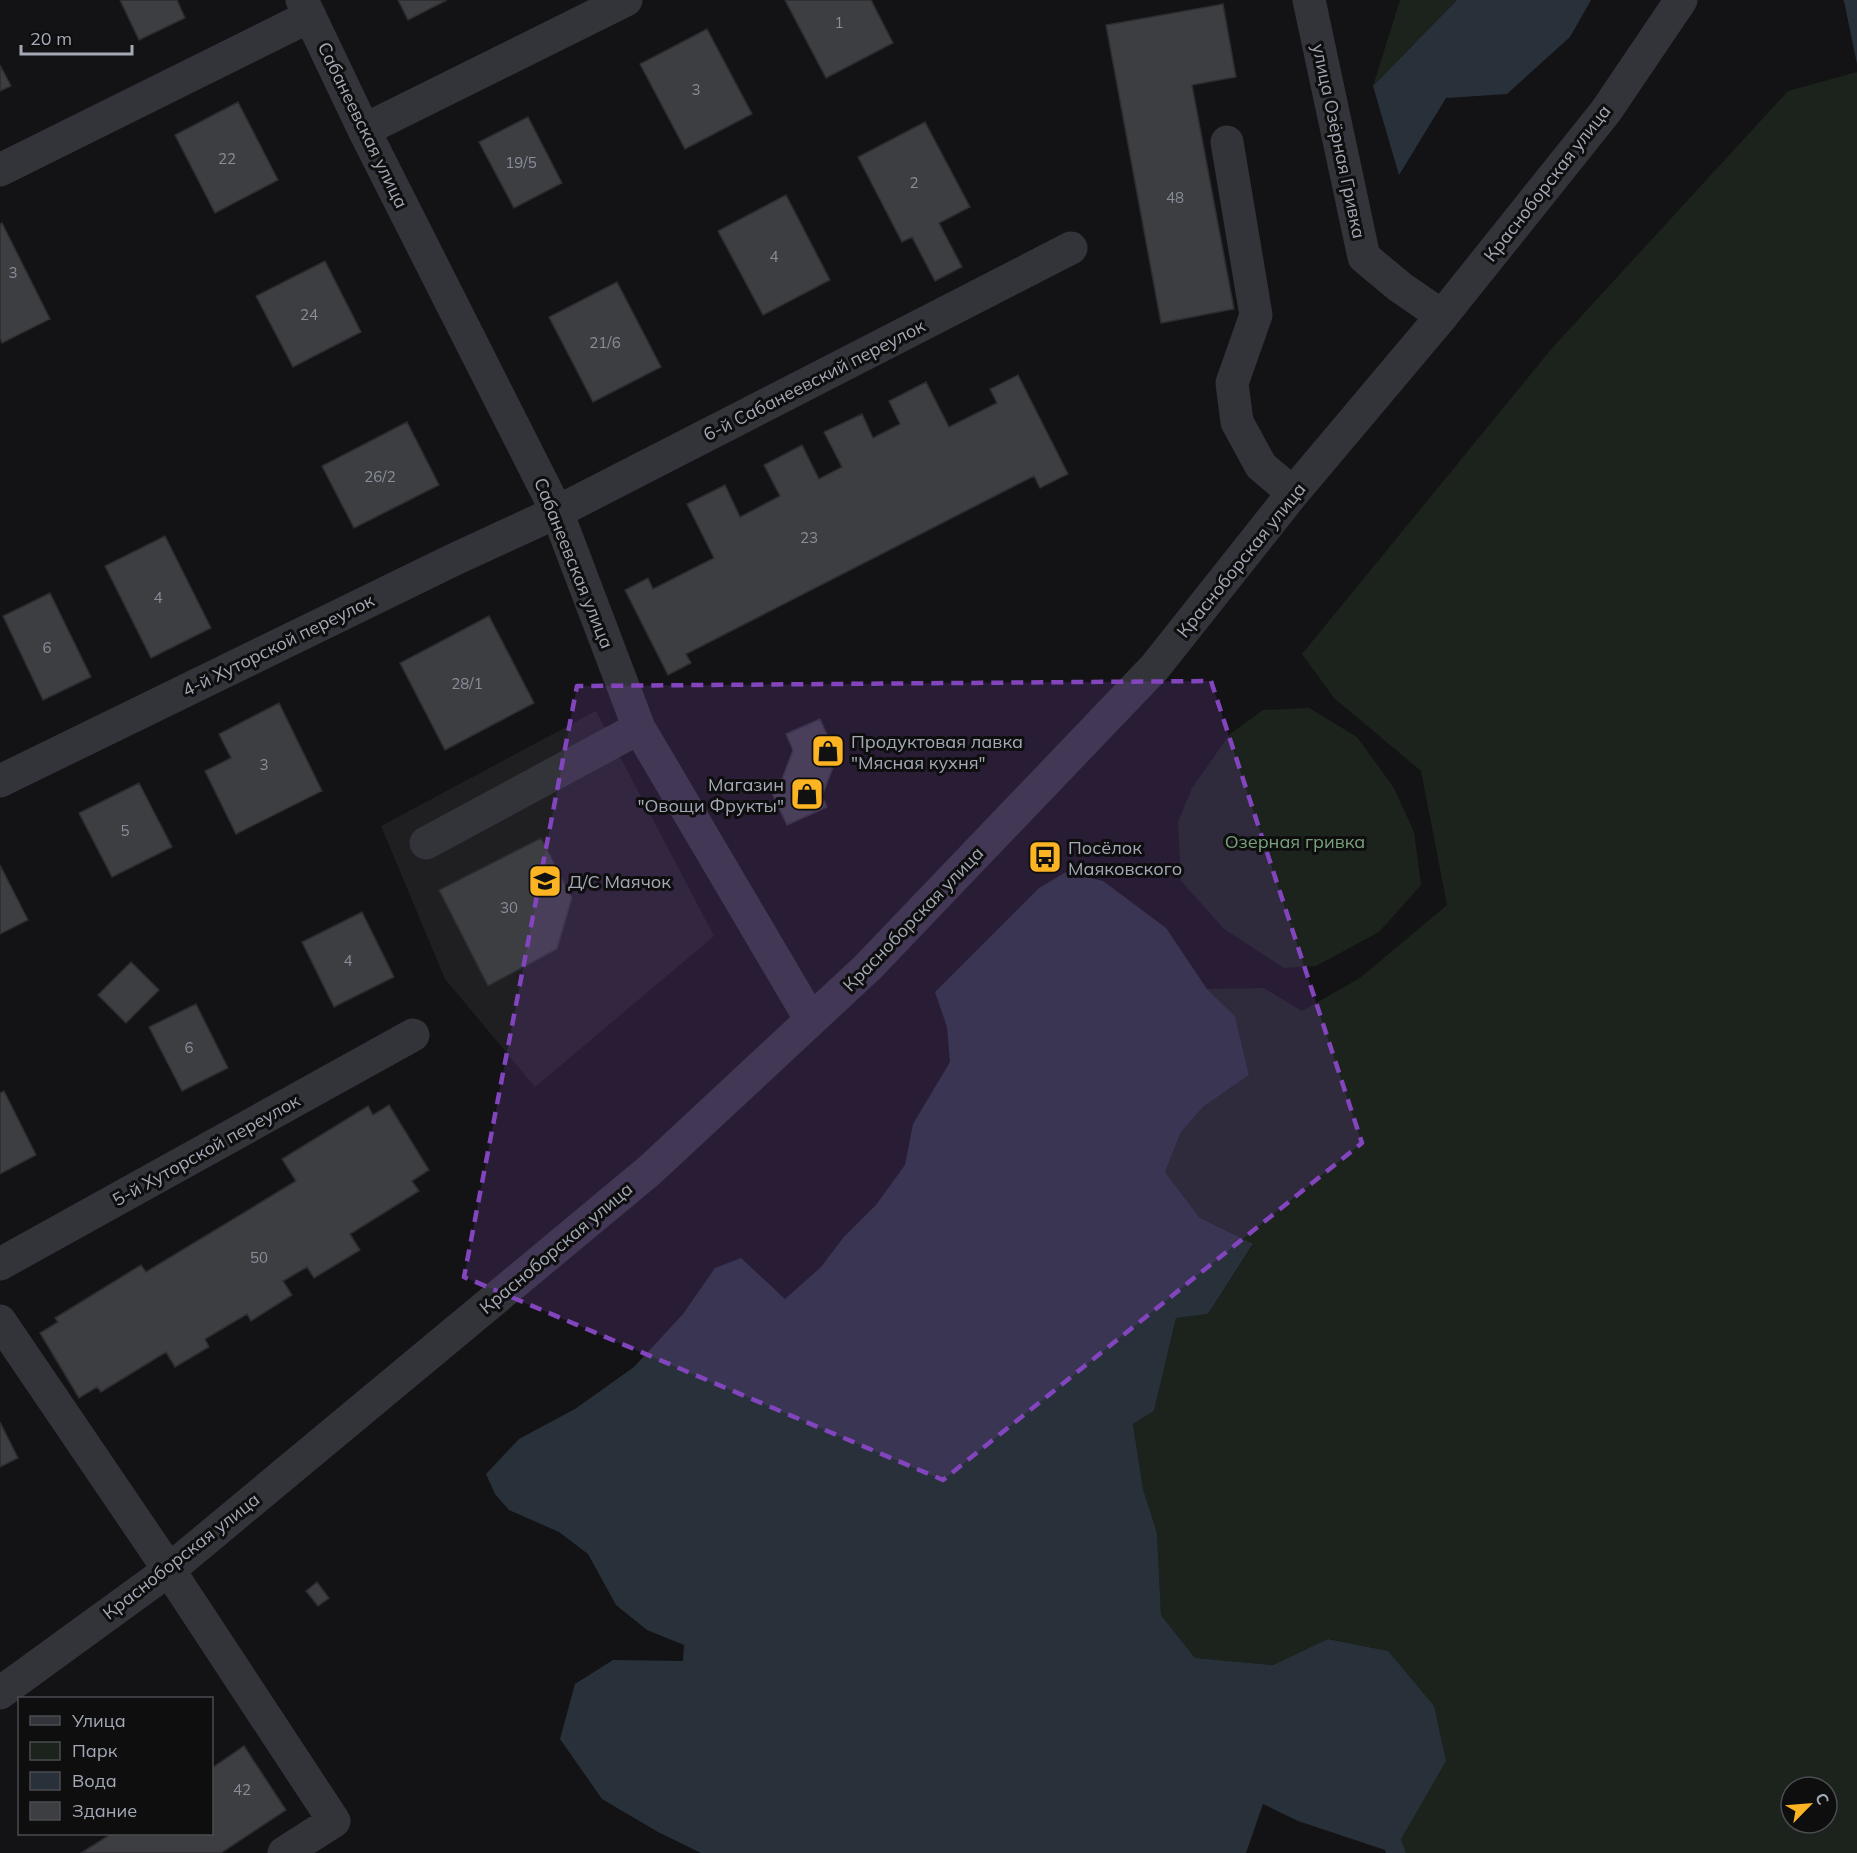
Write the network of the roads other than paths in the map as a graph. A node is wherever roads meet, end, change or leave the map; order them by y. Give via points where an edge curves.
1 (626, 0) edge
2 (1309, 0) edge
3 (1681, 0) edge
4 (306, 8) edge
5 (364, 130) junction
6 (1227, 142) dead end
7 (0, 170) edge
8 (1071, 248) dead end
9 (1442, 316) junction
10 (1293, 493) junction
11 (557, 512) junction
12 (639, 728) junction
13 (0, 781) edge
14 (426, 843) dead end
15 (811, 1020) junction
16 (413, 1035) dead end
17 (0, 1264) edge
18 (0, 1321) edge
19 (169, 1570) junction
20 (0, 1693) edge
21 (284, 1853) edge

1 - 5 street
2 - 9 street, улица Озёрная Гривка via 1364,257
3 - 9 street, Красноборская улица via 1606,111
4 - 5 street, Сабанеевская улица
4 - 7 street
5 - 11 street, Сабанеевская улица
6 - 10 street via 1256,315 1232,383 1237,422 1261,466
8 - 11 street, 6-й Сабанеевский переулок
9 - 10 street, Красноборская улица
10 - 15 street, Красноборская улица via 1155,668 868,968
11 - 12 street, Сабанеевская улица
11 - 13 street, 4-й Хуторской переулок
12 - 14 street
12 - 15 street, Сабанеевская улица
15 - 19 street, Красноборская улица via 650,1170
16 - 17 street, 5-й Хуторской переулок
18 - 19 street
19 - 20 street, Красноборская улица
19 - 21 street via 334,1821

